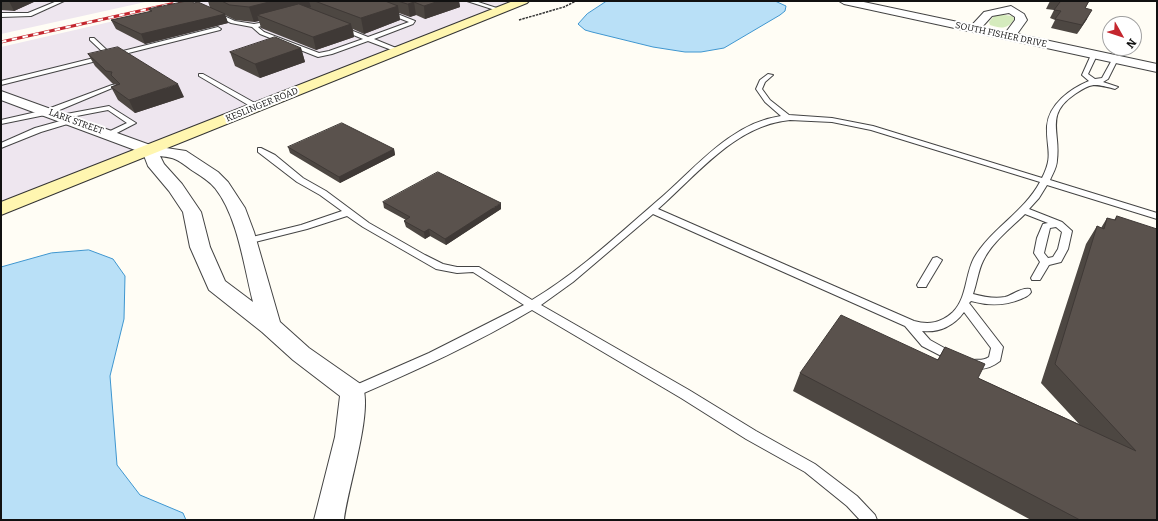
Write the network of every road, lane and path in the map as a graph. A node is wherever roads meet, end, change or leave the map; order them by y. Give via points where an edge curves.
1 (61, 1) edge
2 (470, 1) edge
3 (524, 1) edge
4 (576, 1) edge
5 (844, 1) edge
6 (1019, 1) edge
7 (479, 2) edge
8 (1011, 9) junction
9 (381, 10) edge
10 (500, 10) junction
11 (212, 13) edge
12 (1, 15) edge
13 (276, 20) edge
14 (519, 20) dead end
15 (332, 25) edge
16 (254, 26) junction
17 (218, 29) dead end
18 (974, 29) junction
19 (1009, 37) junction
20 (92, 39) dead end
21 (368, 39) junction
22 (399, 51) junction
23 (1094, 55) junction
24 (110, 56) junction
25 (1115, 59) junction
26 (1157, 68) edge
27 (770, 74) dead end
28 (201, 75) dead end
29 (1093, 81) junction
30 (114, 86) edge
31 (1115, 87) dead end
32 (1, 92) edge
33 (258, 107) junction
34 (60, 116) junction
35 (788, 118) junction
36 (1, 122) edge
37 (109, 134) junction
38 (1, 146) edge
39 (150, 150) junction
40 (261, 150) dead end
41 (1044, 181) junction
42 (1, 209) edge
43 (652, 210) junction
44 (1023, 210) junction
45 (349, 212) junction
46 (1157, 216) edge
47 (1059, 224) junction
48 (247, 241) junction
49 (937, 260) dead end
50 (1045, 262) junction
51 (1036, 278) dead end
52 (922, 285) dead end
53 (1026, 292) dead end
54 (966, 300) junction
55 (532, 305) junction
56 (909, 324) junction
57 (270, 326) junction
58 (353, 392) junction
59 (329, 520) edge
60 (870, 520) edge

1 - 12 lane via 29,15
2 - 7 lane
3 - 10 main road, KESLINGER ROAD
4 - 14 path
5 - 18 street, SOUTH FISHER DRIVE
6 - 8 street
7 - 10 lane
8 - 18 street via 988,14
8 - 19 street via 1021,20
9 - 21 lane via 412,21
10 - 22 main road, KESLINGER ROAD
11 - 16 lane via 233,22
13 - 16 lane
15 - 21 lane
16 - 21 lane via 262,33 318,55
17 - 24 lane
18 - 19 street, SOUTH FISHER DRIVE
19 - 23 street, SOUTH FISHER DRIVE
20 - 24 lane
21 - 22 lane
22 - 33 main road, KESLINGER ROAD
23 - 25 street, SOUTH FISHER DRIVE
23 - 29 lane via 1085,74
24 - 32 lane
25 - 26 street, SOUTH FISHER DRIVE
25 - 29 lane via 1106,79
27 - 35 lane via 762,81 759,89 767,101
28 - 33 lane
29 - 31 lane
29 - 41 lane via 1064,100 1054,110 1051,128 1054,157
30 - 34 lane
32 - 34 street, LARK STREET
33 - 39 main road, KESLINGER ROAD
34 - 36 lane
34 - 37 street, LARK STREET
34 - 37 lane via 109,108 132,123
34 - 38 lane via 38,130
35 - 41 lane via 843,121 873,128
35 - 43 lane via 763,122 745,130
37 - 39 street, LARK STREET
39 - 42 main road, KESLINGER ROAD
39 - 48 street, LARK STREET via 180,154 217,181 236,208
39 - 57 street via 156,166 176,188 192,212 200,247 216,285
40 - 45 lane via 300,180 324,193
41 - 44 lane via 1038,194
41 - 46 lane
43 - 55 lane via 569,280
43 - 56 lane
44 - 47 lane
44 - 54 lane via 988,246 980,258
45 - 48 lane via 304,227
45 - 55 lane via 366,225 440,267 457,270 475,269
47 - 50 lane via 1046,226 1039,253
47 - 50 lane via 1067,231 1063,249 1057,260
48 - 57 street, LARK STREET
49 - 52 lane
50 - 51 lane
53 - 54 lane via 1001,302
54 - 56 lane via 950,320 938,327 923,328
54 - 56 lane via 997,347 996,358 982,366 956,359 926,343
55 - 58 lane via 417,365
55 - 60 lane via 810,468 852,501
57 - 58 street via 301,354
58 - 59 street via 348,437

